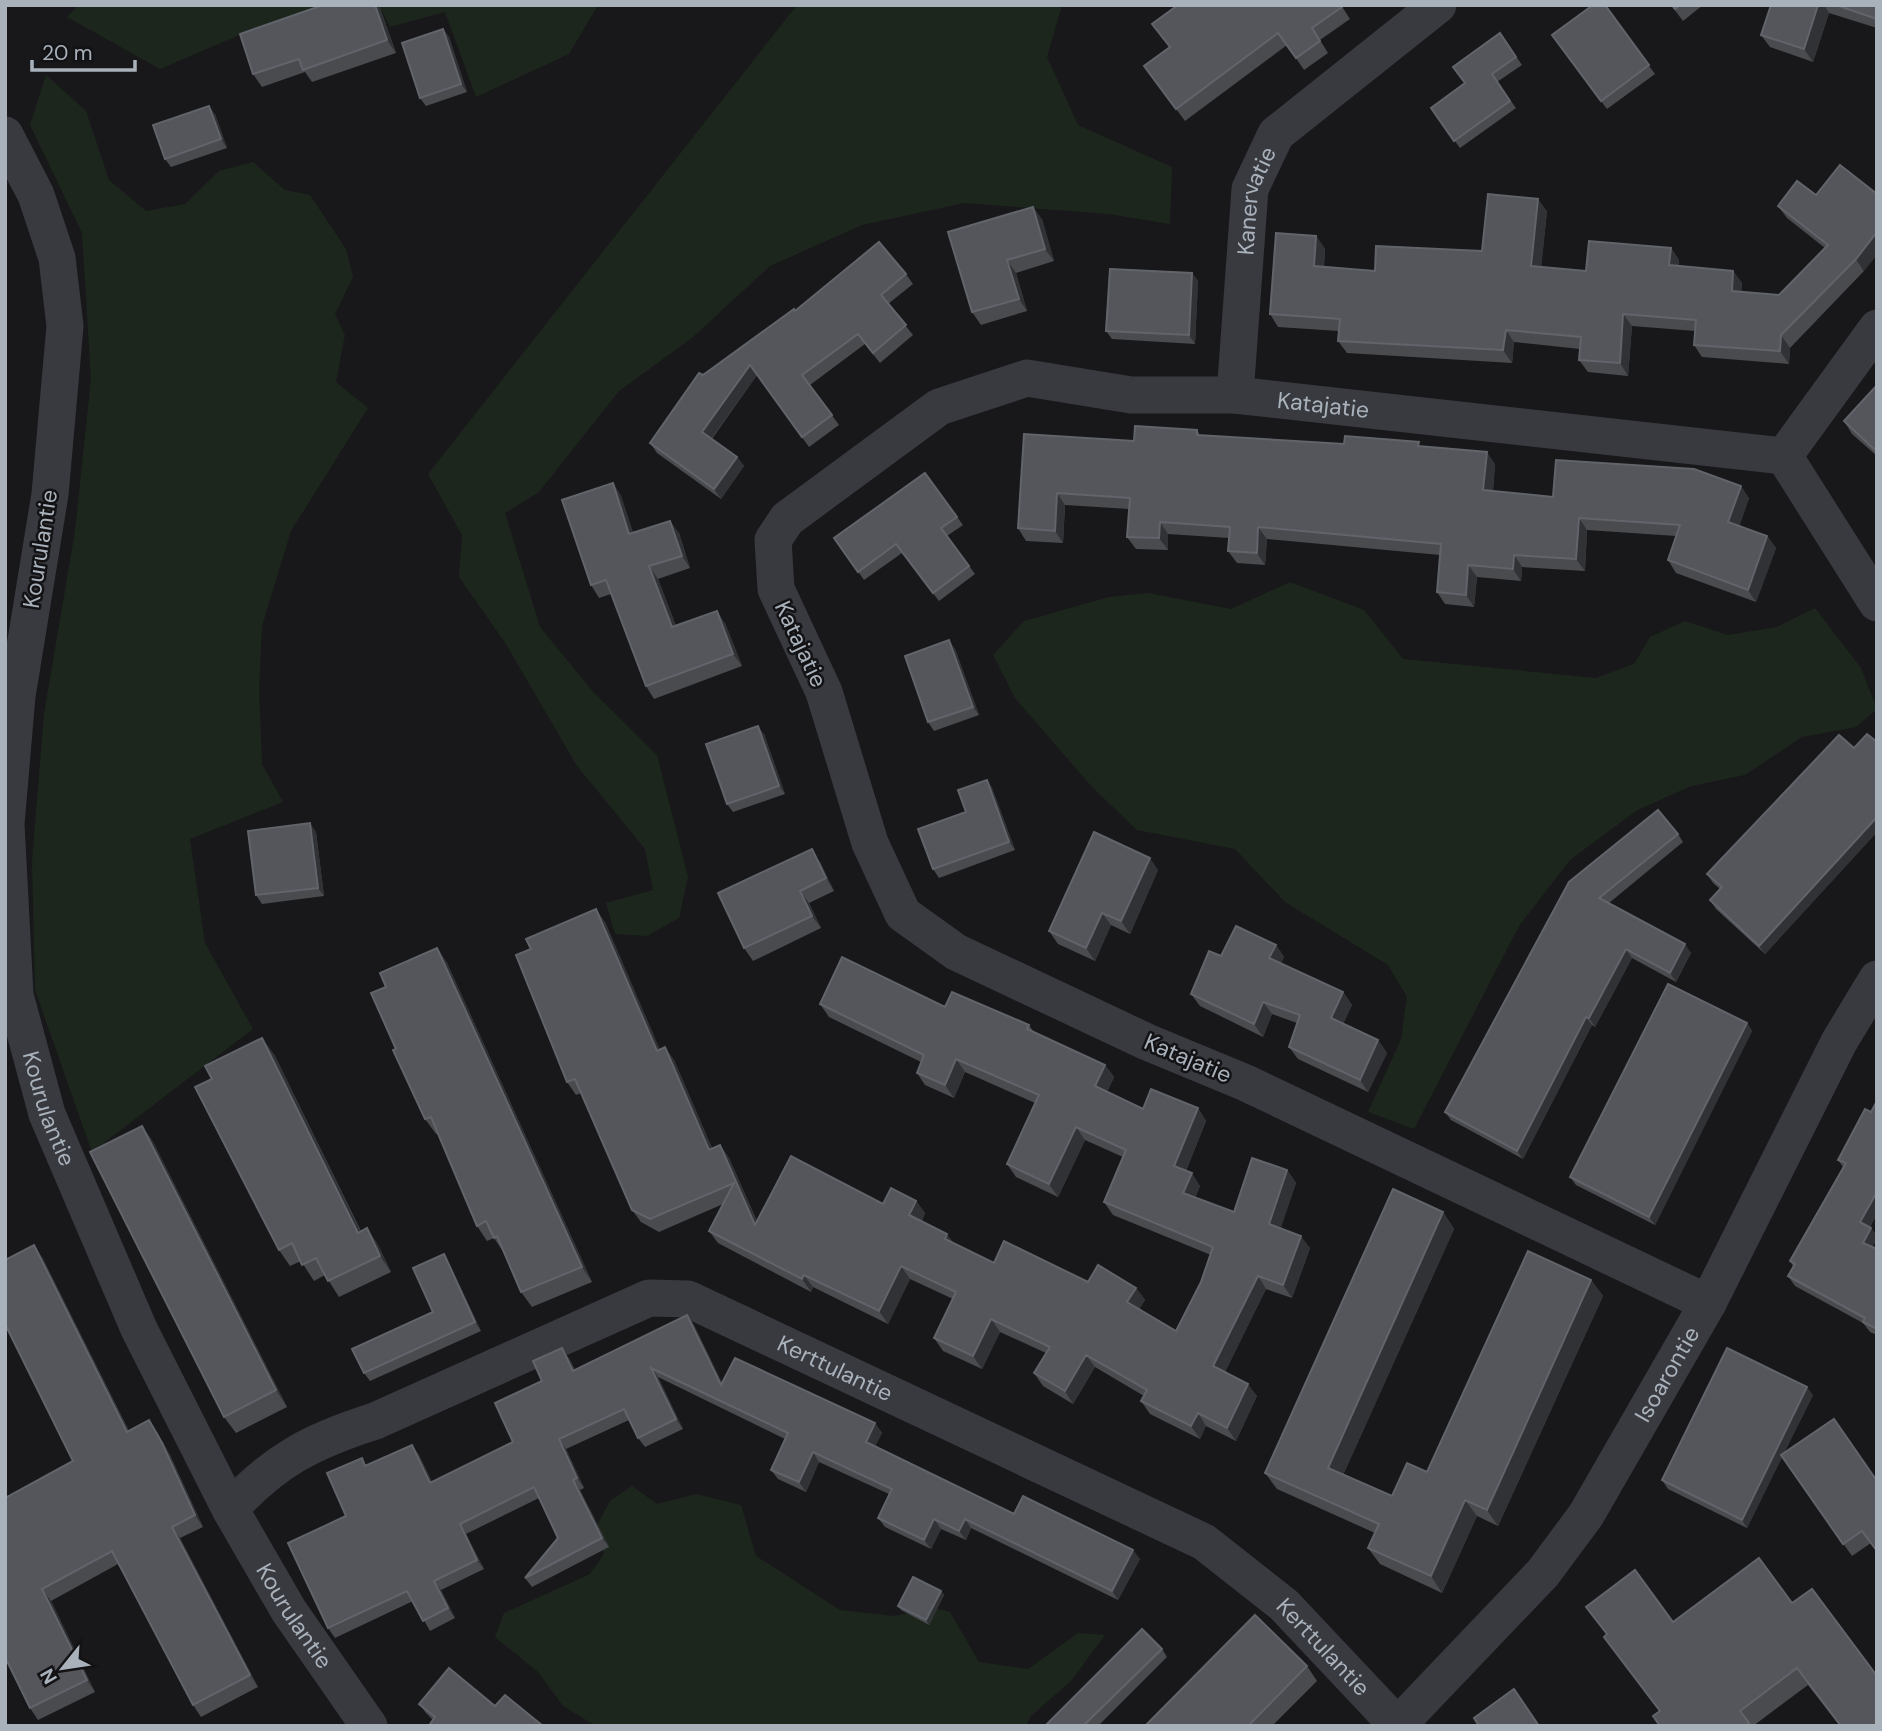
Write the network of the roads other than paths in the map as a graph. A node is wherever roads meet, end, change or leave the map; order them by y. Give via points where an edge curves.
1 (1438, 5) edge
2 (5, 135) edge
3 (1877, 328) edge
4 (1235, 395) junction
5 (1784, 456) junction
6 (1877, 603) edge
7 (1877, 979) edge
8 (1708, 1303) junction
9 (230, 1509) junction
10 (369, 1726) edge
11 (1397, 1726) edge

1 - 4 street, Kanervatie via 1276,134 1250,189
2 - 9 street, Kourulantie via 36,195 57,258 65,326 50,494 17,696 6,824 15,995 36,1078 62,1151 139,1329
3 - 5 street
4 - 5 street, Katajatie
4 - 8 street, Katajatie via 1131,395 1027,378 939,407 787,519 773,540 776,589 824,692 870,843 903,914 956,951 1147,1042 1247,1083
5 - 6 street
7 - 8 street, Isoarontie via 1839,1042
8 - 11 street, Isoarontie via 1586,1515 1543,1573
9 - 10 street, Kourulantie via 289,1611
9 - 11 street, Kerttulantie via 259,1478 332,1434 375,1421 649,1298 688,1299 1204,1542 1284,1605

